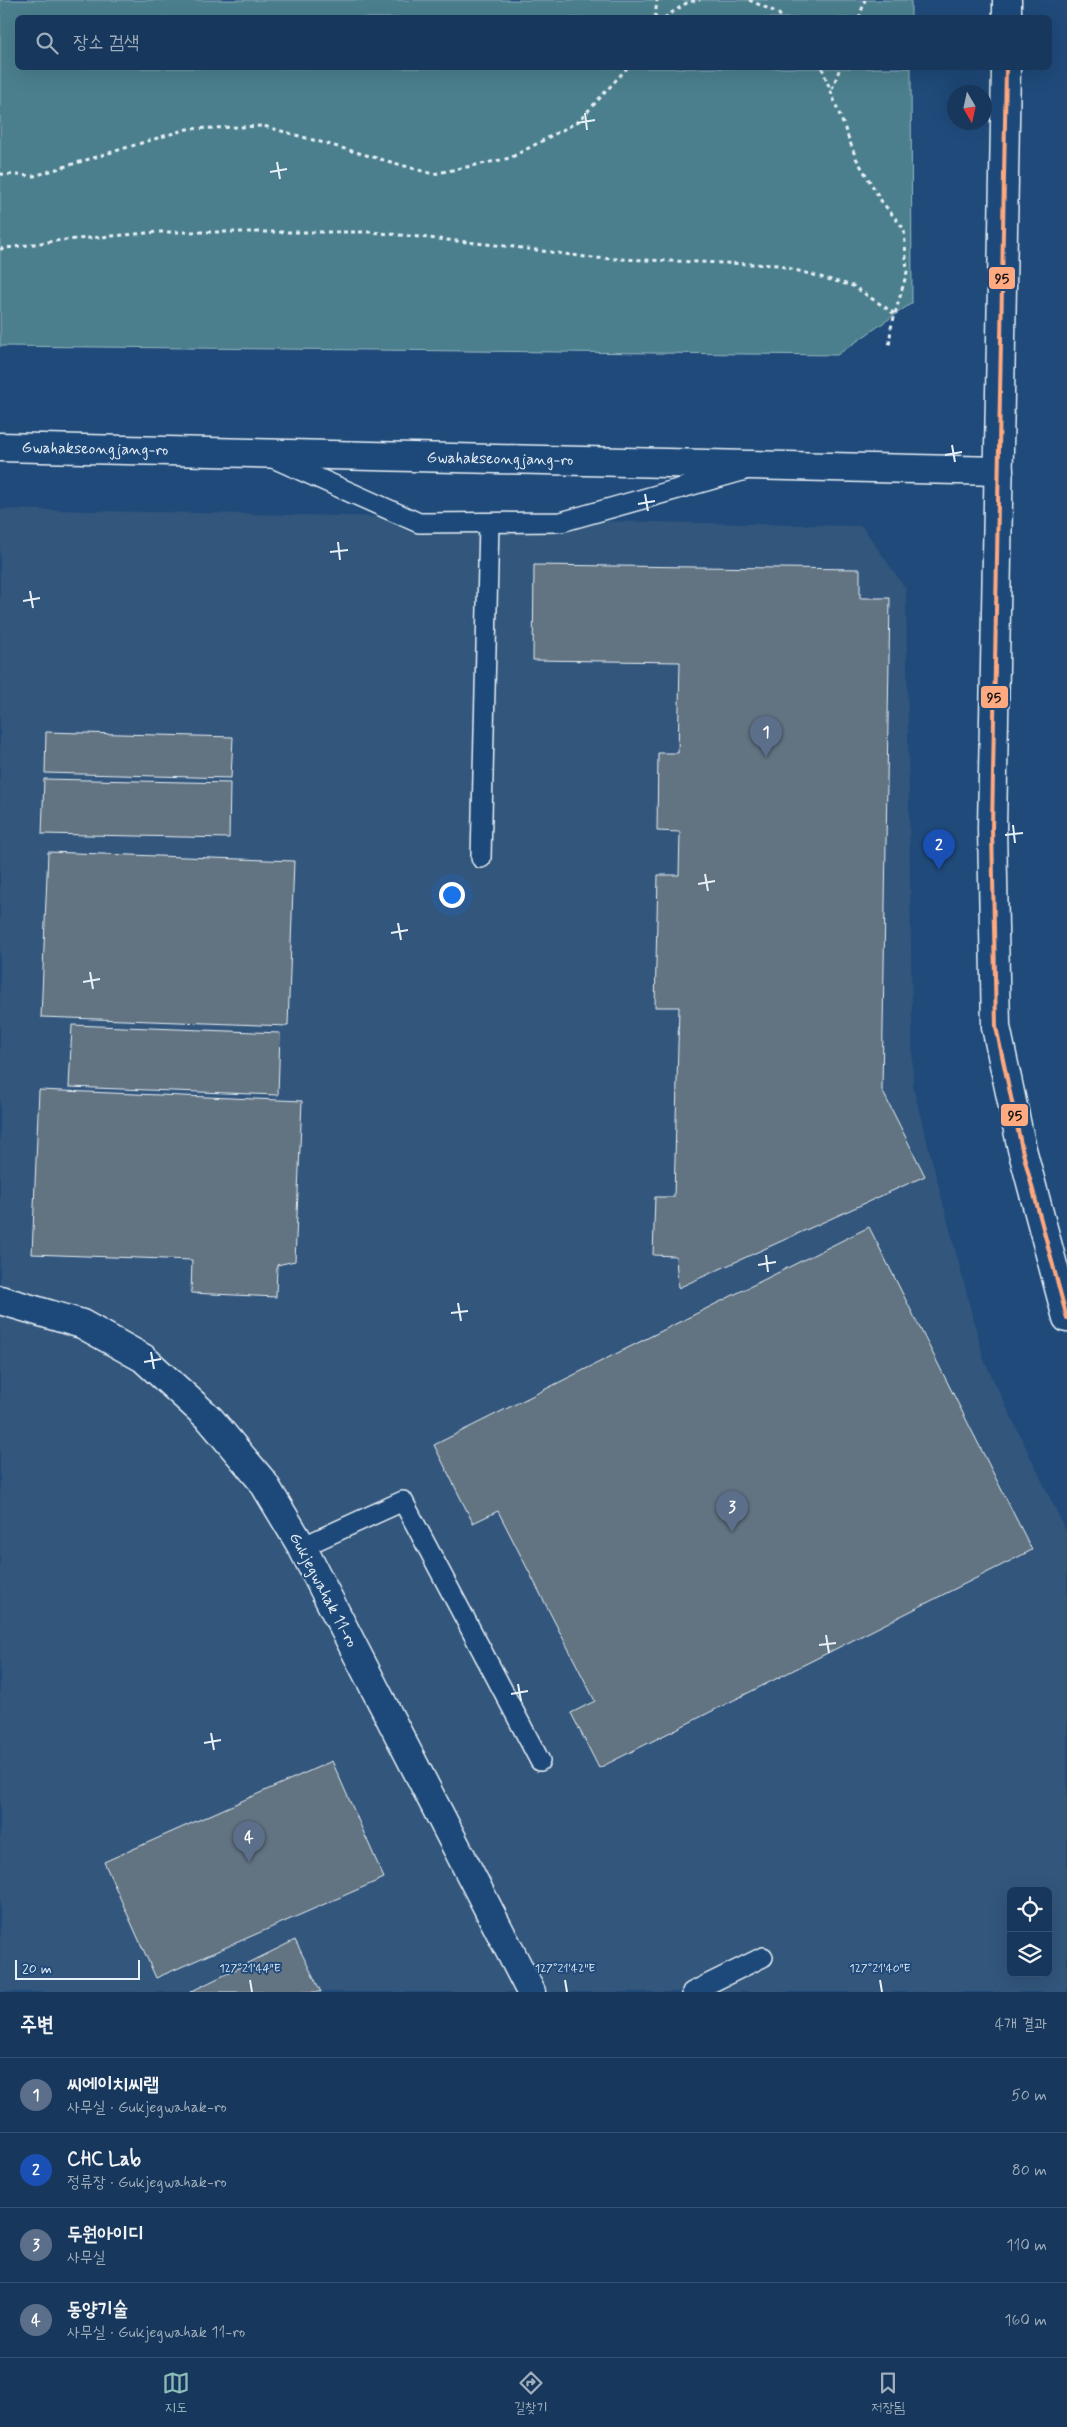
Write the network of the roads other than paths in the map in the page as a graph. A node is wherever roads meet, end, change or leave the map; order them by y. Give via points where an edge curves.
1 (1007, 0) edge
2 (1007, 15) edge
3 (1006, 70) edge
4 (0, 447) edge
5 (263, 453) junction
6 (764, 465) junction
7 (999, 471) junction
8 (489, 523) junction
9 (481, 858) dead end
10 (0, 1300) edge
11 (1067, 1318) edge
12 (302, 1547) junction
13 (540, 1761) dead end
14 (763, 1957) dead end
15 (531, 1992) edge
16 (692, 1992) edge

1 - 2 street
3 - 7 street
4 - 5 street, Gwahakseongjang-ro
5 - 6 street, Gwahakseongjang-ro
5 - 8 lane via 419,523
6 - 7 street, Gwahakseongjang-ro
6 - 8 lane via 560,522
7 - 11 street via 992,828 996,1027 1022,1149
8 - 9 lane
10 - 12 street, Gukjegwahak 11-ro via 82,1324 143,1358 210,1419 263,1482
12 - 13 lane via 402,1501
12 - 15 street, Gukjegwahak 11-ro
14 - 16 lane

